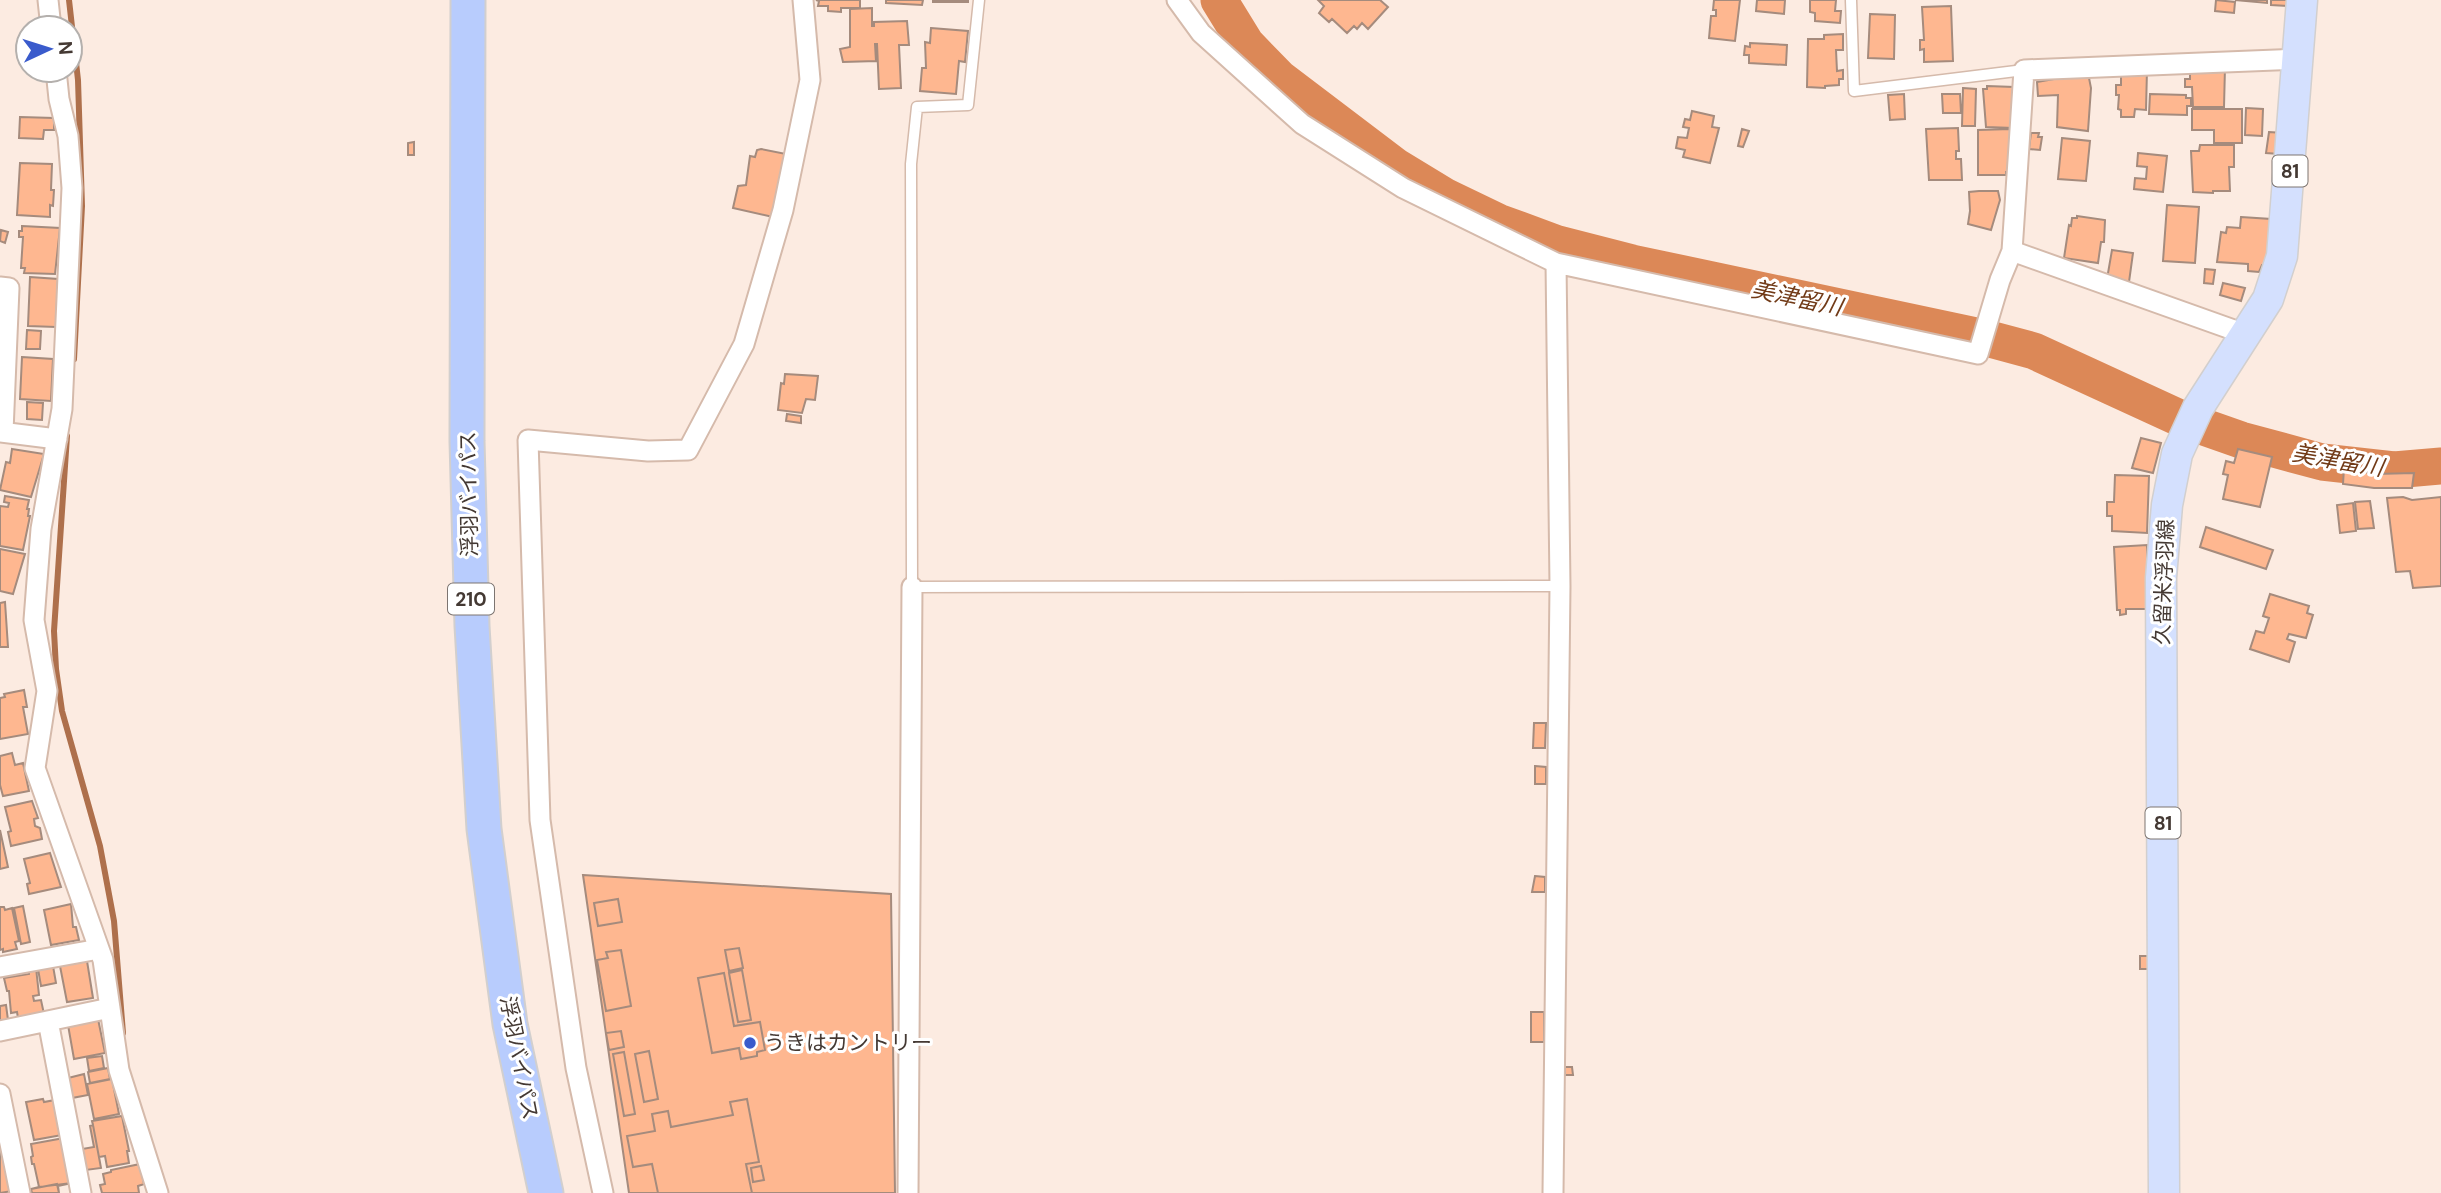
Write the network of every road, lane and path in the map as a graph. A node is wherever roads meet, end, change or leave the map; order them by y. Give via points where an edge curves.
1 (468, 0) edge
2 (803, 0) edge
3 (979, 0) edge
4 (1177, 0) edge
5 (1851, 0) edge
6 (2302, 0) edge
7 (2299, 59) junction
8 (2024, 71) junction
9 (58, 84) edge
10 (2012, 251) junction
11 (1556, 262) junction
12 (0, 287) edge
13 (2245, 334) junction
14 (1, 432) edge
15 (57, 439) junction
16 (1560, 586) junction
17 (912, 587) junction
18 (99, 949) junction
19 (0, 967) edge
20 (110, 1008) junction
21 (48, 1021) junction
22 (0, 1031) edge
23 (0, 1094) edge
24 (20, 1193) edge
25 (81, 1193) edge
26 (158, 1193) edge
27 (546, 1193) edge
28 (603, 1193) edge
29 (908, 1193) edge
30 (1553, 1193) edge
31 (2165, 1193) edge

1 - 27 highway, 浮羽バイパス / 210 via 467,441 484,829 510,1024
2 - 28 street via 810,80 783,210 744,344 688,450 528,440 540,820 576,1068
3 - 17 lane via 968,104 917,107 912,152
4 - 11 street via 1201,33 1302,124 1403,188
5 - 8 lane via 1854,92
6 - 7 main road, 久留米浮羽線 / 81
7 - 8 street
7 - 13 main road, 久留米浮羽線 / 81 via 2282,256 2268,299
8 - 10 street
9 - 15 street via 72,188
10 - 11 street via 1978,354
10 - 13 street
11 - 16 street
12 - 14 street via 9,288
13 - 31 main road, 久留米浮羽線 / 81 via 2198,408 2177,454 2167,505 2161,578
14 - 15 street
15 - 18 street via 41,529 34,620 47,691 35,768
16 - 17 lane
16 - 30 street
17 - 29 street
18 - 19 street
18 - 20 street
20 - 21 street
20 - 26 street via 119,1070
21 - 22 street
21 - 25 street
23 - 24 street

